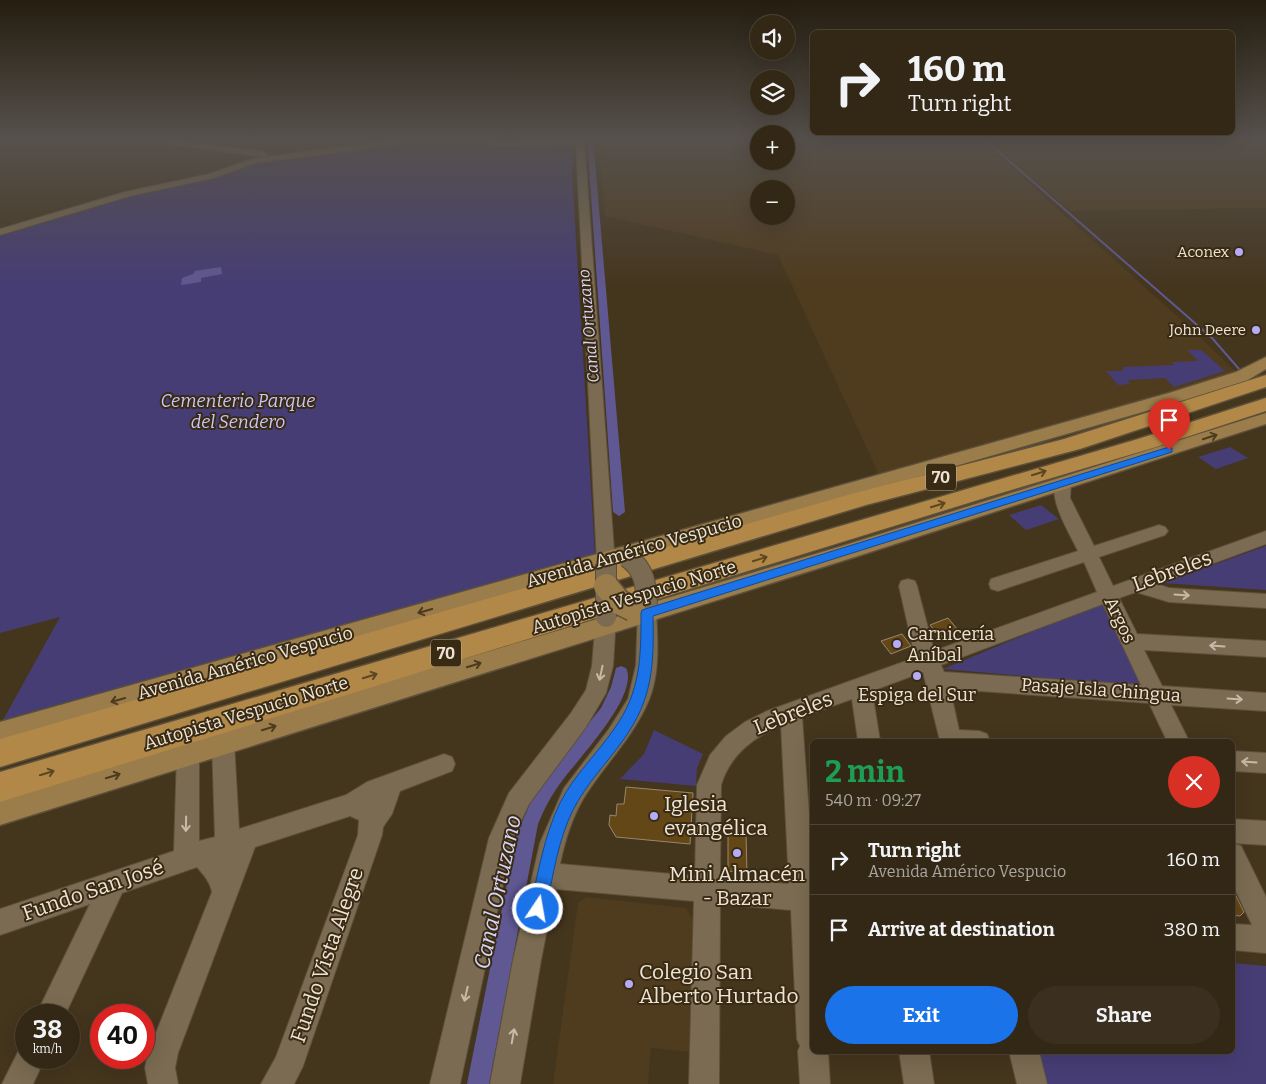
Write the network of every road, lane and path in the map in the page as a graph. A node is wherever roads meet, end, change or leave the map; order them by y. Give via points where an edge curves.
1 (153, 189) edge
2 (584, 189) edge
3 (0, 232) edge
4 (1266, 362) edge
5 (1266, 381) edge
6 (1266, 404) edge
7 (1266, 418) edge
8 (1150, 420) junction
9 (1035, 438) junction
10 (1109, 453) junction
11 (1056, 490) junction
12 (1159, 531) dead end
13 (1266, 537) edge
14 (1089, 554) junction
15 (613, 556) junction
16 (998, 584) dead end
17 (1135, 585) junction
18 (606, 586) junction
19 (908, 586) dead end
20 (1108, 595) junction
21 (1266, 601) edge
22 (642, 609) junction
23 (606, 621) junction
24 (1130, 641) junction
25 (1266, 649) edge
26 (932, 670) junction
27 (861, 686) junction
28 (1155, 693) junction
29 (1266, 702) edge
30 (791, 712) junction
31 (0, 734) edge
32 (869, 739) edge
33 (951, 739) edge
34 (1177, 739) edge
35 (223, 742) junction
36 (188, 753) junction
37 (0, 754) edge
38 (1235, 761) edge
39 (1266, 763) edge
40 (444, 764) dead end
41 (0, 787) edge
42 (0, 811) edge
43 (362, 812) junction
44 (1235, 830) edge
45 (1266, 833) edge
46 (236, 841) junction
47 (193, 856) junction
48 (1235, 861) edge
49 (545, 875) junction
50 (113, 884) junction
51 (707, 890) junction
52 (226, 891) junction
53 (808, 899) edge
54 (0, 922) edge
55 (1266, 925) edge
56 (1235, 937) edge
57 (1266, 940) edge
58 (810, 969) edge
59 (55, 1004) edge
60 (813, 1054) edge
61 (914, 1054) edge
62 (1025, 1054) edge
63 (24, 1069) edge
64 (17, 1084) edge
65 (163, 1084) edge
66 (276, 1084) edge
67 (445, 1084) edge
68 (505, 1084) edge
69 (704, 1084) edge
70 (815, 1084) edge
71 (919, 1084) edge
72 (1032, 1084) edge

1 - 3 street
2 - 15 street
4 - 9 main road, Avenida Américo Vespucio via 1220,384
5 - 8 highway, Autopista Vespucio Norte / 70
6 - 10 highway, Autopista Vespucio Norte / 70
11 -> 7 main road
8 - 9 highway
8 - 37 highway, Autopista Vespucio Norte / 70 via 1051,450 859,499
9 - 15 main road, Avenida Américo Vespucio
10 - 11 highway via 1078,468
41 -> 10 highway, Autopista Vespucio Norte / 70
11 - 14 street, Argos
11 - 22 main road
12 - 14 street
13 - 17 street, Lebreles
14 - 16 street
14 - 20 street, Argos
15 - 18 street, bridge
15 - 22 street, bridge via 637,564 645,575
15 -> 31 main road, Avenida Américo Vespucio
17 - 20 street, Lebreles
17 -> 21 street via 1169,595
18 - 22 main road, bridge via 619,602
18 - 23 street, bridge
19 - 26 street
20 - 24 street, Argos
20 - 26 street, Lebreles
22 - 23 main road
22 - 49 street via 646,671 637,702 619,734 582,780 566,807 552,843
35 -> 23 main road
23 -> 67 street via 601,675 595,692 582,715 522,794 502,838
25 -> 24 street
24 - 28 street, Argos
26 - 27 street, Lebreles
26 - 28 street, Pasaje Isla Chingua
26 - 33 street
27 - 30 street, Lebreles
27 - 32 street
28 -> 29 street, Pasaje Isla Chingua
28 - 34 street, Argos
30 - 51 street, Lebreles via 744,733 715,768 709,785
30 - 53 street
35 - 36 main road
35 - 46 street
42 -> 36 main road
36 -> 47 street, Fundo San José
39 -> 38 street
40 - 43 street, Fundo Vista Alegre via 391,784 384,806
43 - 46 street, Fundo San José
43 - 66 street, Fundo Vista Alegre via 370,835 288,1066
44 - 45 street
46 - 47 street, Fundo San José
46 - 52 street
47 - 50 street, Fundo San José
47 - 52 street via 217,870
48 - 55 street
49 - 51 street
68 -> 49 street
50 - 54 street, Fundo San José
50 - 59 street
51 - 53 street
51 - 69 street, Lebreles
52 - 65 street via 163,1053 160,1075
53 - 58 street
56 - 57 street
60 - 70 street
61 - 71 street
62 - 72 street
63 - 64 street

